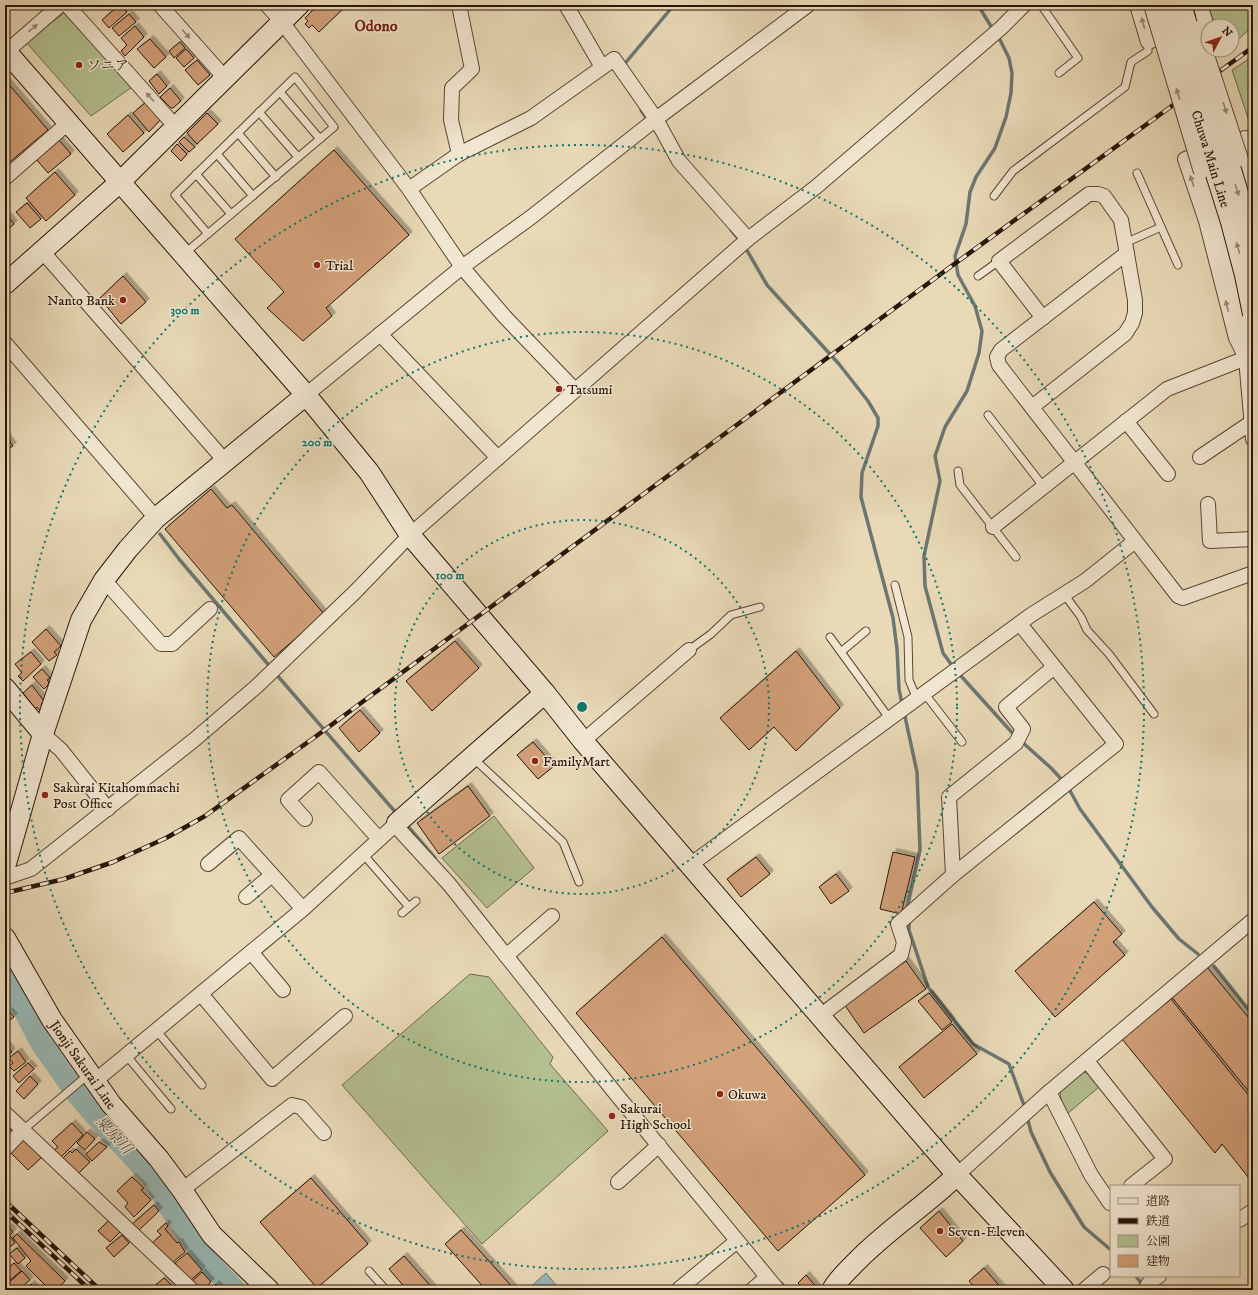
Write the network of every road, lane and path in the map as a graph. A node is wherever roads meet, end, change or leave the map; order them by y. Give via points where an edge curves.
1 (60, 5) edge
2 (67, 5) edge
3 (160, 5) edge
4 (267, 5) edge
5 (299, 5) edge
6 (459, 5) edge
7 (566, 5) edge
8 (1024, 5) edge
9 (1042, 5) edge
10 (1137, 5) edge
11 (1151, 5) edge
12 (1163, 5) edge
13 (1181, 5) edge
14 (1190, 5) edge
15 (1200, 5) edge
16 (799, 8) edge
17 (282, 22) junction
18 (1148, 42) junction
19 (5, 52) edge
20 (602, 67) junction
21 (1058, 73) dead end
22 (225, 78) junction
23 (280, 92) junction
24 (259, 112) junction
25 (656, 119) junction
26 (68, 123) junction
27 (176, 126) junction
28 (238, 133) junction
29 (320, 139) junction
30 (217, 154) junction
31 (460, 154) junction
32 (298, 157) junction
33 (1247, 160) edge
34 (196, 174) junction
35 (1138, 174) dead end
36 (276, 177) junction
37 (5, 178) edge
38 (120, 182) junction
39 (409, 189) junction
40 (1253, 194) edge
41 (253, 196) junction
42 (994, 196) dead end
43 (231, 214) junction
44 (1161, 227) junction
45 (208, 234) junction
46 (748, 240) junction
47 (1126, 248) junction
48 (1253, 249) edge
49 (42, 251) junction
50 (184, 254) junction
51 (999, 262) junction
52 (1178, 265) dead end
53 (462, 266) junction
54 (978, 276) dead end
55 (5, 284) edge
56 (1253, 314) edge
57 (1043, 318) junction
58 (380, 334) junction
59 (5, 343) edge
60 (1246, 358) junction
61 (575, 390) junction
62 (306, 395) junction
63 (1032, 408) junction
64 (988, 415) dead end
65 (1126, 421) junction
66 (1252, 422) edge
67 (1253, 439) edge
68 (1200, 457) dead end
69 (498, 458) junction
70 (225, 461) junction
71 (1074, 462) junction
72 (958, 471) dead end
73 (1168, 474) dead end
74 (1043, 486) junction
75 (1208, 504) dead end
76 (156, 518) junction
77 (992, 527) junction
78 (410, 535) junction
79 (1253, 539) edge
80 (1135, 541) junction
81 (1016, 557) dead end
82 (1253, 573) edge
83 (104, 580) junction
84 (895, 585) dead end
85 (1064, 594) junction
86 (760, 607) dead end
87 (210, 609) dead end
88 (1020, 624) junction
89 (866, 631) dead end
90 (830, 638) dead end
91 (689, 650) joint
92 (841, 652) junction
93 (1054, 667) junction
94 (5, 688) edge
95 (545, 693) junction
96 (913, 702) junction
97 (1154, 714) dead end
98 (889, 718) junction
99 (43, 734) junction
100 (584, 741) junction
101 (962, 742) dead end
102 (472, 757) junction
103 (108, 809) junction
104 (305, 819) dead end
105 (399, 821) junction
106 (379, 839) junction
107 (363, 854) junction
108 (208, 864) dead end
109 (690, 865) junction
110 (5, 867) edge
111 (272, 875) junction
112 (953, 875) junction
113 (5, 878) edge
114 (579, 882) dead end
115 (246, 897) dead end
116 (416, 901) dead end
117 (409, 907) junction
118 (302, 909) junction
119 (402, 913) dead end
120 (552, 916) dead end
121 (1253, 920) edge
122 (5, 938) edge
123 (251, 952) junction
124 (510, 953) junction
125 (283, 990) dead end
126 (201, 994) junction
127 (345, 1016) dead end
128 (820, 1016) junction
129 (156, 1030) junction
130 (126, 1055) junction
131 (1087, 1061) junction
132 (88, 1078) junction
133 (202, 1085) dead end
134 (1049, 1092) junction
135 (171, 1109) dead end
136 (5, 1113) edge
137 (23, 1130) junction
138 (324, 1133) dead end
139 (659, 1144) junction
140 (5, 1149) edge
141 (957, 1175) junction
142 (618, 1182) dead end
143 (1132, 1185) edge
144 (182, 1190) junction
145 (1110, 1203) edge
146 (1253, 1211) edge
147 (1240, 1219) edge
148 (737, 1241) junction
149 (370, 1271) dead end
150 (1103, 1274) dead end
151 (767, 1277) junction
152 (678, 1289) edge
153 (192, 1290) edge
154 (269, 1290) edge
155 (386, 1290) edge
156 (752, 1290) edge
157 (778, 1290) edge
158 (832, 1290) edge
159 (1064, 1290) edge
160 (1084, 1290) edge

19 -> 1 street
27 -> 2 street
3 -> 22 street
4 - 17 street
5 - 17 street
6 - 31 street via 472,69 452,88 451,120
7 - 20 street
8 - 46 street via 828,177
9 - 21 lane via 1078,58
18 -> 10 street
60 -> 11 street, bridge via 1239,309
56 -> 12 street, Chuwa Main Line, bridge via 1230,222
13 -> 48 street, Chuwa Main Line, bridge
14 -> 33 street, bridge
15 - 18 street via 1205,20
16 - 25 street
17 - 22 street
17 - 39 street
18 - 42 lane via 1148,51 1131,62 1125,87 1013,172
19 - 26 street
20 - 25 street via 614,59
20 - 31 street via 531,118
22 - 27 street
23 - 24 lane
23 - 29 lane
23 - 29 lane via 295,77 334,128
24 - 28 lane
24 - 32 lane
25 - 46 street via 679,161
25 - 53 street via 530,218
26 - 37 street
26 - 38 street
27 - 38 street
28 - 30 lane
28 - 36 lane
29 - 32 lane
30 - 34 lane
30 - 41 lane
31 - 39 street
32 - 36 lane
33 - 40 street
60 -> 33 street via 1236,338 1206,221 1184,159 1245,138
34 - 43 lane
34 - 45 lane via 175,195
35 - 44 lane
36 - 41 lane
38 - 49 street
38 - 50 street
39 - 53 street
41 - 43 lane
43 - 45 lane
44 - 47 lane
44 - 52 lane
45 - 50 lane
46 - 61 street
47 - 51 street via 1121,220 1112,204 1104,196 1089,194
47 - 57 street
47 - 63 street via 1135,300 1132,324 1125,334
49 - 55 street
49 - 70 street
50 - 62 street
51 - 54 lane
51 - 57 street
53 - 58 street
53 - 61 street via 505,317
57 - 63 street via 1001,350 997,357 999,365
58 - 62 street
58 - 69 street
59 - 76 street
60 - 65 street via 1167,389
60 - 66 street
61 - 69 street
62 - 70 street
62 - 78 street via 368,472
63 - 71 street
64 - 74 lane
65 - 71 street
65 - 73 street
66 - 67 street
66 - 68 street
69 - 78 street
70 - 76 street
71 - 74 street
71 - 80 street
72 - 77 lane via 960,485
74 - 77 street
75 - 79 street via 1210,541
76 - 83 street
77 - 81 lane
78 - 95 street
78 - 103 street via 272,672 194,740
80 - 82 street via 1178,596 1183,598
80 - 85 street via 1085,582
83 - 87 street via 161,644 172,644
83 - 99 street via 81,620
84 - 96 lane via 908,637 909,680
85 - 88 street
85 - 97 lane via 1087,630 1109,654
86 - 91 lane via 731,615
88 - 93 street
88 - 96 street
89 - 92 lane
90 - 92 lane
91 - 100 street
92 - 98 lane
93 - 112 street via 1006,707 1023,729 1018,740 949,797
93 - 112 street via 1116,744
94 - 99 street
95 - 100 street
95 - 102 street
96 - 98 street
96 - 101 lane
98 - 109 street
99 - 103 street via 61,750
99 - 110 street
100 - 109 street
102 - 105 street
102 - 114 lane via 563,842
103 - 113 street via 31,869
104 - 106 street via 288,800 319,772
105 - 106 street
105 - 124 street via 449,884
106 - 107 street
107 - 117 lane
107 - 118 street
108 - 111 street via 239,838
109 - 128 street
111 - 115 street
111 - 118 street
112 - 128 street via 898,924 904,942 901,955
116 - 117 lane
117 - 119 lane
118 - 123 street
120 - 124 street
121 - 131 street
122 - 132 street, Jionji Sakurai Line
123 - 125 street
123 - 126 street
124 - 139 street
126 - 127 street via 272,1079
126 - 129 street
128 - 141 street
129 - 130 street
129 - 133 lane
130 - 132 street
130 - 135 lane
131 - 134 street
131 - 143 street via 1165,1159
132 - 137 lane
132 - 144 street, Jionji Sakurai Line via 159,1159
134 - 141 street
134 - 145 street via 1091,1175
136 - 137 street
137 - 140 street
137 - 153 street
138 - 144 street via 301,1107 292,1105
139 - 142 street
139 - 148 street
141 - 158 street via 926,1204 867,1251 837,1281
141 - 159 street
144 - 154 street, Jionji Sakurai Line via 212,1235
146 - 147 street
148 - 151 street
148 - 152 street
149 - 155 lane
150 - 160 street
151 - 156 street
151 - 157 street

